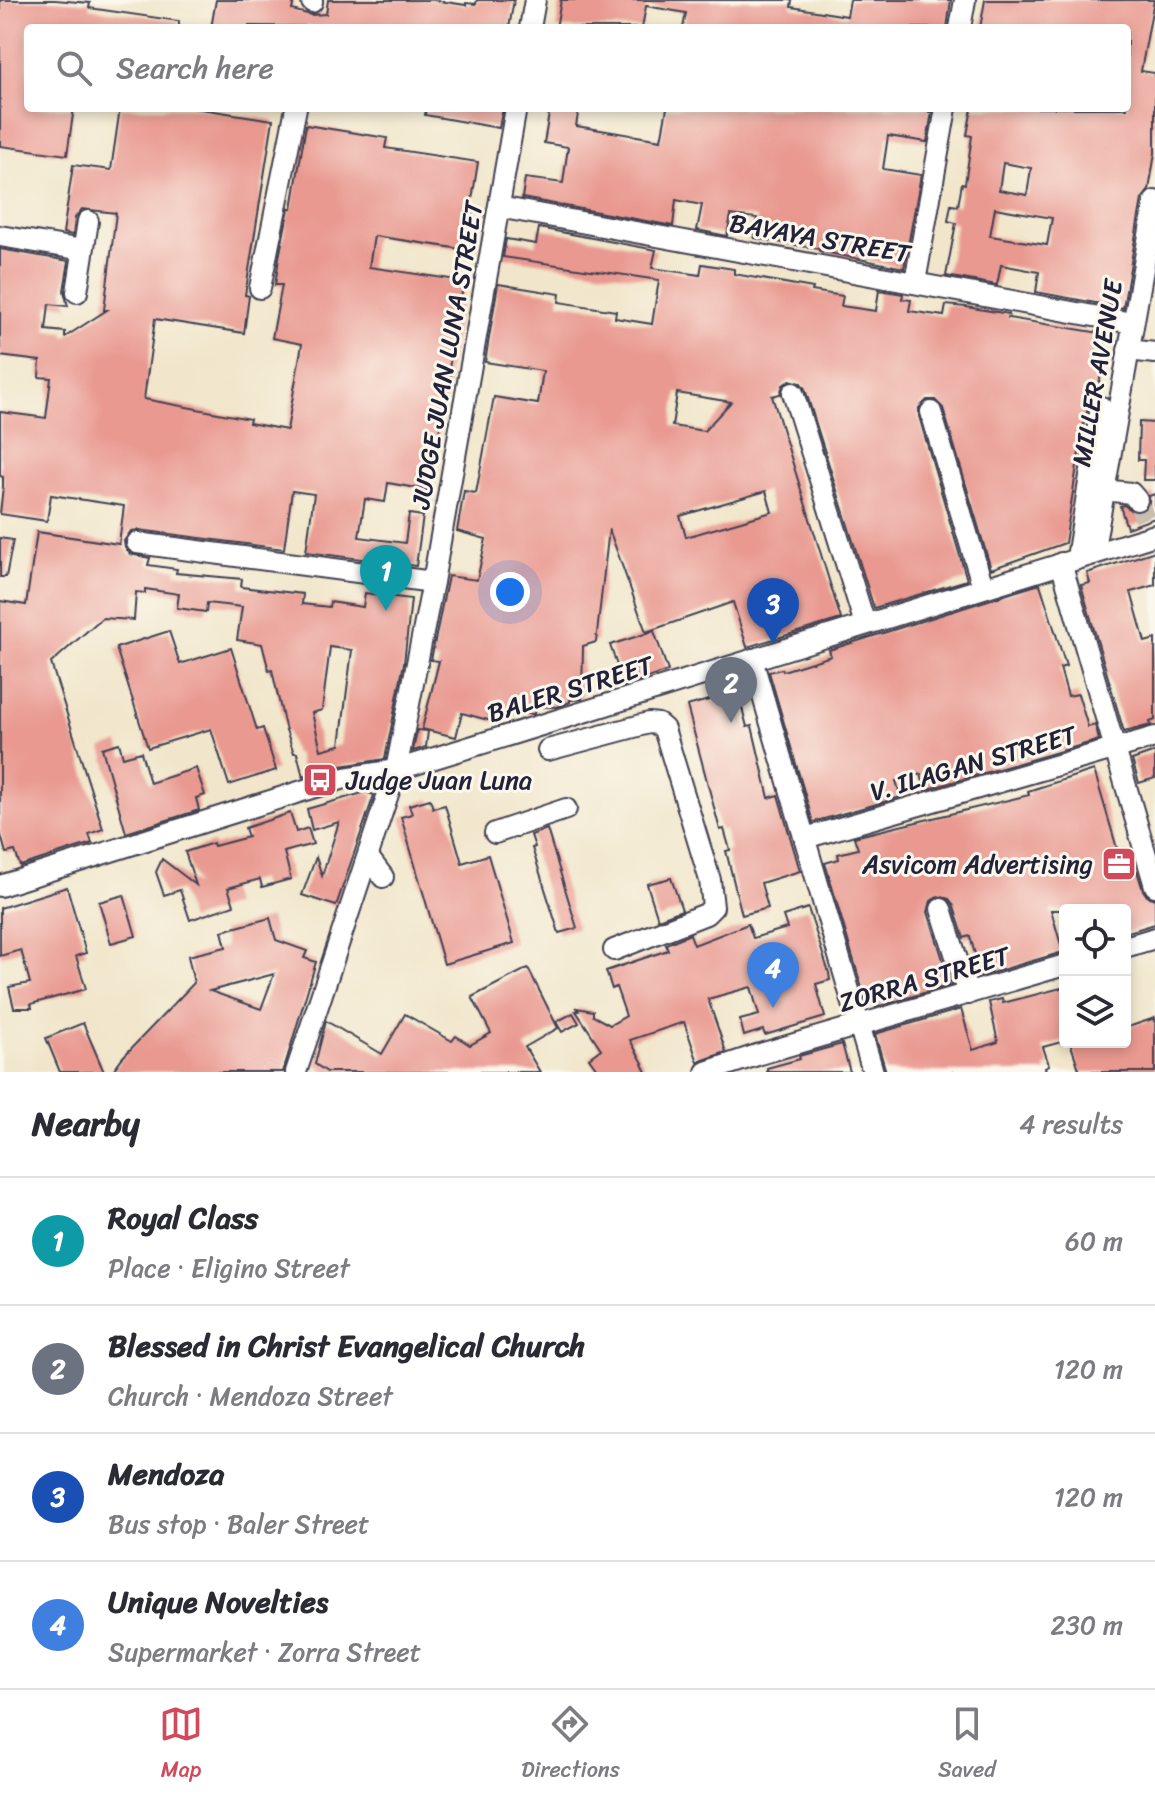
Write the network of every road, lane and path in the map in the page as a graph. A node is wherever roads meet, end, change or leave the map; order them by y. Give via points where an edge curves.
1 (535, 0) edge
2 (965, 0) edge
3 (531, 24) edge
4 (961, 24) edge
5 (295, 112) edge
6 (515, 112) edge
7 (945, 112) edge
8 (1155, 201) edge
9 (499, 207) junction
10 (88, 221) dead end
11 (0, 236) edge
12 (83, 250) junction
13 (915, 282) junction
14 (260, 288) dead end
15 (77, 292) dead end
16 (1132, 323) junction
17 (1128, 350) junction
18 (1155, 353) edge
19 (793, 393) dead end
20 (1101, 407) dead end
21 (931, 412) dead end
22 (1103, 490) junction
23 (1142, 495) edge
24 (1151, 531) edge
25 (137, 543) dead end
26 (1077, 558) junction
27 (433, 582) junction
28 (983, 587) junction
29 (865, 624) junction
30 (752, 659) junction
31 (544, 737) junction
32 (1155, 737) edge
33 (1115, 749) junction
34 (396, 770) junction
35 (566, 809) dead end
36 (495, 833) dead end
37 (805, 838) junction
38 (368, 857) junction
39 (383, 877) dead end
40 (0, 886) edge
41 (1155, 886) edge
42 (941, 909) dead end
43 (1155, 938) edge
44 (1131, 945) edge
45 (614, 950) dead end
46 (1059, 967) edge
47 (968, 994) junction
48 (859, 1025) junction
49 (304, 1068) edge
50 (706, 1072) edge
51 (873, 1072) edge

1 - 3 street
2 - 4 street
5 - 14 street
6 - 9 street, JUDGE JUAN LUNA STREET
7 - 13 street
8 - 16 street, MILLER AVENUE
9 - 13 street, BAYAYA STREET
9 - 27 street, JUDGE JUAN LUNA STREET
10 - 12 street
11 - 12 street
12 - 15 street
13 - 16 street, BAYAYA STREET
16 - 17 street, MILLER AVENUE
17 - 18 street
17 - 22 street, MILLER AVENUE
19 - 29 street
20 - 26 street
21 - 28 street
22 - 23 street
22 - 26 street, MILLER AVENUE
24 - 26 street, BALER STREET
25 - 27 street
26 - 28 street, BALER STREET
26 - 33 street
27 - 34 street, JUDGE JUAN LUNA STREET
28 - 29 street, BALER STREET
29 - 30 street, BALER STREET
30 - 31 street, BALER STREET
30 - 37 street
31 - 34 street, BALER STREET
31 - 45 street via 649,723 664,729 710,880 713,907
32 - 33 street, V. ILAGAN STREET
33 - 37 street, V. ILAGAN STREET
33 - 41 street
34 - 38 street, JUDGE JUAN LUNA STREET
34 - 40 street, BALER STREET via 331,783
35 - 36 street
37 - 48 street
38 - 39 street
38 - 49 street, JUDGE JUAN LUNA STREET
42 - 47 street
43 - 44 street
46 - 47 street, ZORRA STREET
47 - 48 street, ZORRA STREET
48 - 50 street, ZORRA STREET
48 - 51 street

